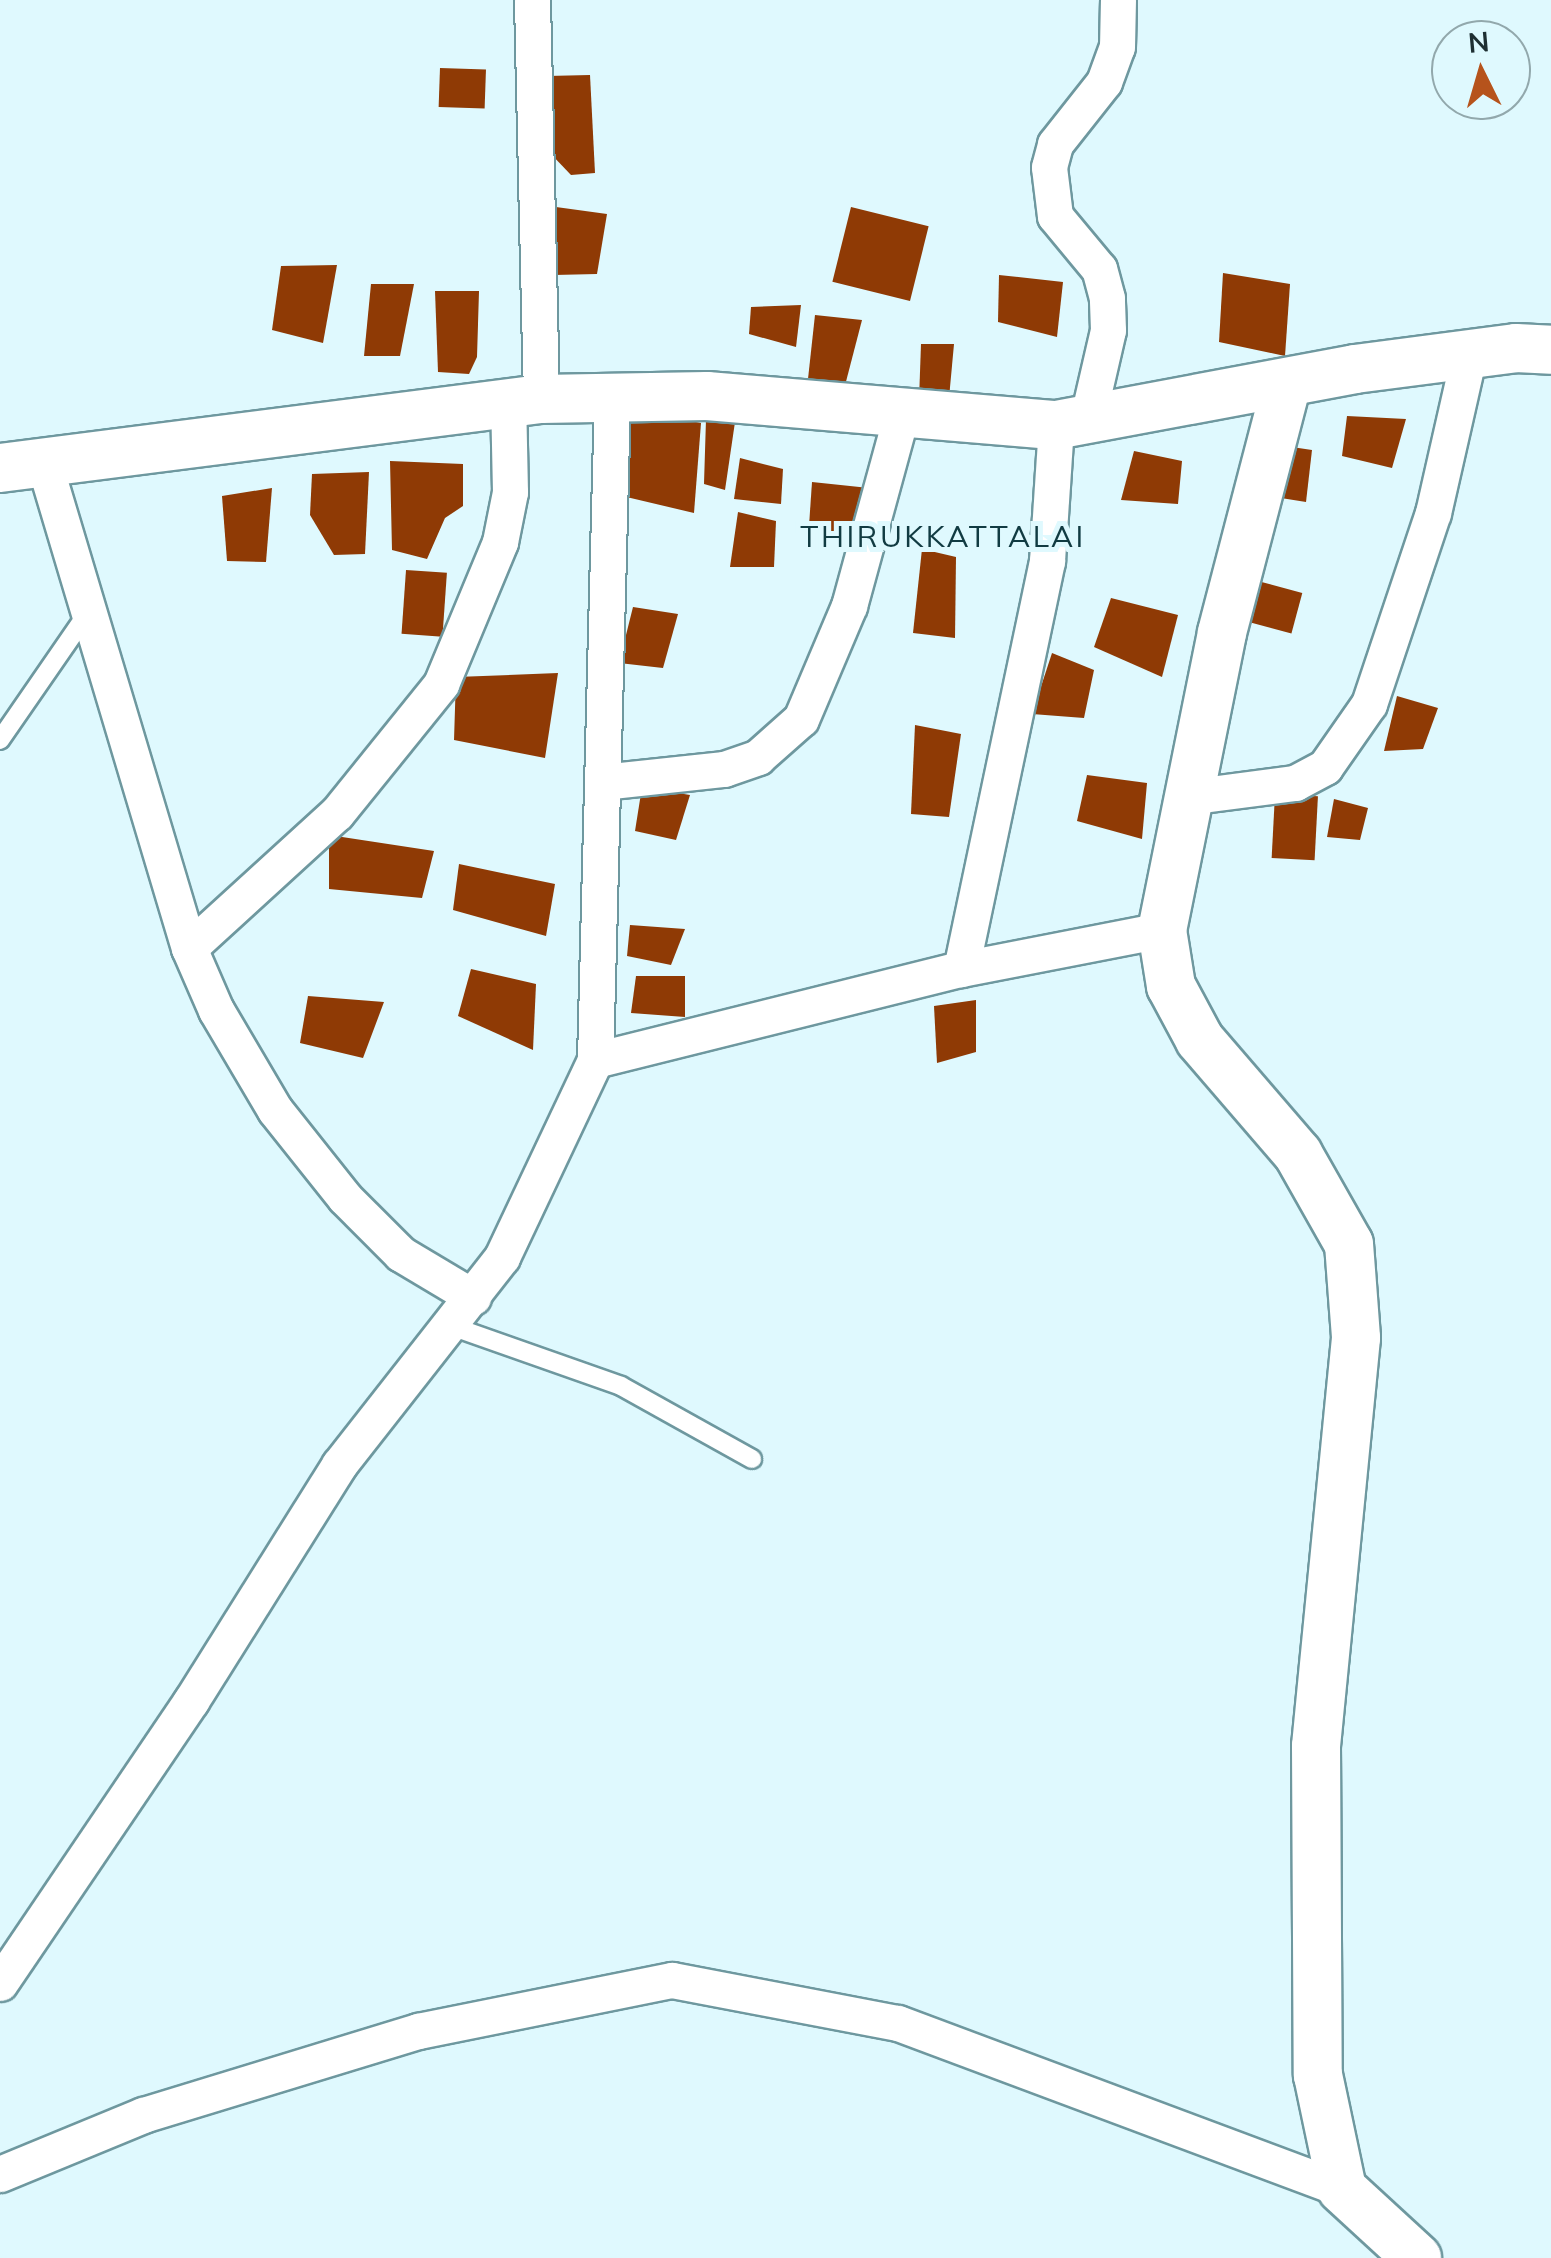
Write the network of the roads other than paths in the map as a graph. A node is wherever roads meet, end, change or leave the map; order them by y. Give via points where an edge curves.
1 (532, 0) edge
2 (1118, 0) edge
3 (1551, 350) edge
4 (1468, 354) junction
5 (1287, 383) junction
6 (612, 398) junction
7 (524, 400) junction
8 (902, 409) junction
9 (1072, 423) junction
10 (22, 467) edge
11 (88, 613) junction
12 (0, 740) edge
13 (602, 782) junction
14 (1187, 797) junction
15 (1162, 930) junction
16 (189, 948) junction
17 (961, 969) junction
18 (595, 1060) junction
19 (473, 1297) junction
20 (452, 1326) junction
21 (752, 1460) dead end
22 (0, 1984) edge
23 (0, 2174) edge
24 (1342, 2189) junction
25 (1417, 2258) edge

1 - 7 street
2 - 9 street via 1117,47 1104,82 1054,144 1049,167 1054,216 1098,269 1107,298 1108,330
3 - 4 street
4 - 5 street
4 - 14 street via 1433,513 1369,704 1325,767 1295,784
5 - 9 street
5 - 14 street
6 - 7 street
6 - 8 street via 707,396
6 - 13 street
7 - 10 street
7 - 16 street via 500,542 441,684 337,813
8 - 9 street
8 - 13 street via 849,606 801,719 758,757 724,769
9 - 17 street
10 - 11 street
11 - 12 lane
11 - 16 street
13 - 18 street
14 - 15 street
15 - 17 street
15 - 24 street via 1170,986 1200,1040 1298,1154 1349,1244 1356,1338 1330,1560 1315,1867 1318,2074
16 - 19 street via 216,1010 275,1110 345,1198 401,1254
17 - 18 street
18 - 19 street via 502,1258
19 - 20 street
20 - 21 lane via 620,1386
20 - 22 street via 339,1465 192,1701
23 - 24 street via 143,2115 418,2031 672,1980 898,2023
24 - 25 street

